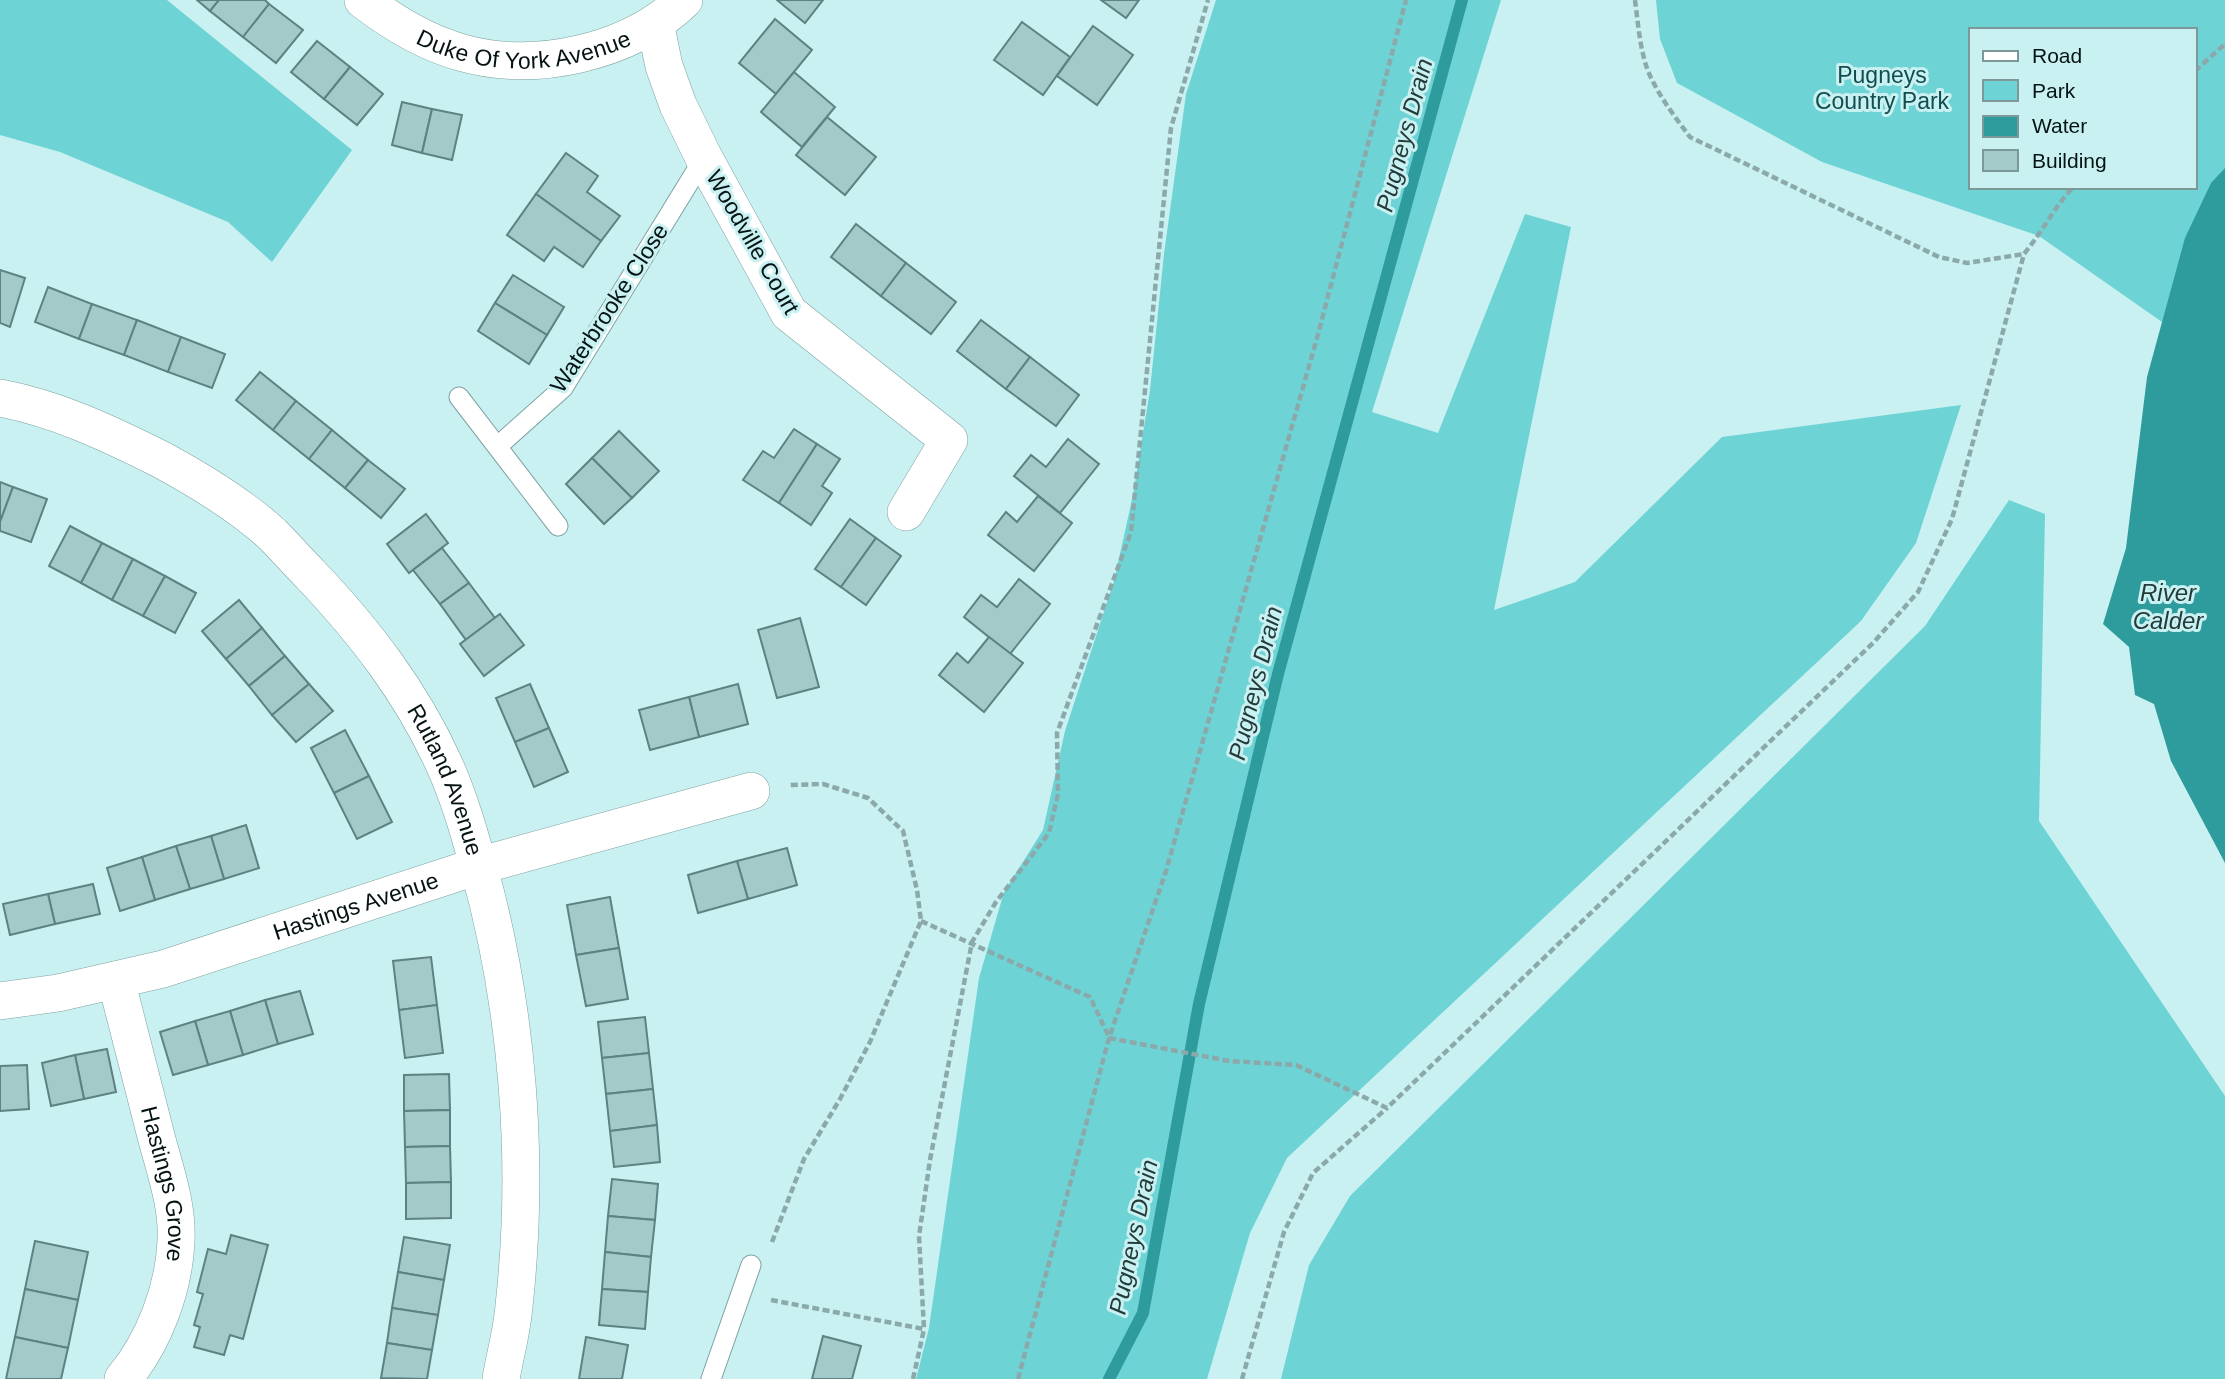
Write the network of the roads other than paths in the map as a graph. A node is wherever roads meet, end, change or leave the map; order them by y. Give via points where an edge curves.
1 (363, 0) edge
2 (684, 0) edge
3 (655, 23) junction
4 (704, 158) junction
5 (459, 397) dead end
6 (0, 398) edge
7 (498, 446) junction
8 (906, 512) dead end
9 (558, 526) dead end
10 (751, 792) road end
11 (478, 866) junction
12 (116, 980) junction
13 (0, 1001) edge
14 (751, 1265) road end
15 (123, 1379) edge
16 (501, 1379) edge
17 (711, 1379) edge

1 - 3 street, Duke Of York Avenue via 420,37 464,53 511,60 558,59 607,47
2 - 3 street, Duke Of York Avenue
3 - 4 street, Woodville Court via 673,92
4 - 7 lane, Waterbrooke Close via 563,388
4 - 8 street, Woodville Court via 789,313 949,440
5 - 7 lane
6 - 11 street, Rutland Avenue via 74,418 129,444 226,498 271,533 373,644 414,705 453,786
7 - 9 lane
10 - 11 street, Hastings Avenue
11 - 12 street, Hastings Avenue via 163,969
11 - 16 street, Rutland Avenue via 504,978 520,1139 514,1308
12 - 13 street, Hastings Avenue
12 - 15 street, Hastings Grove via 171,1194 176,1240 170,1287 161,1311 138,1362
14 - 17 lane

